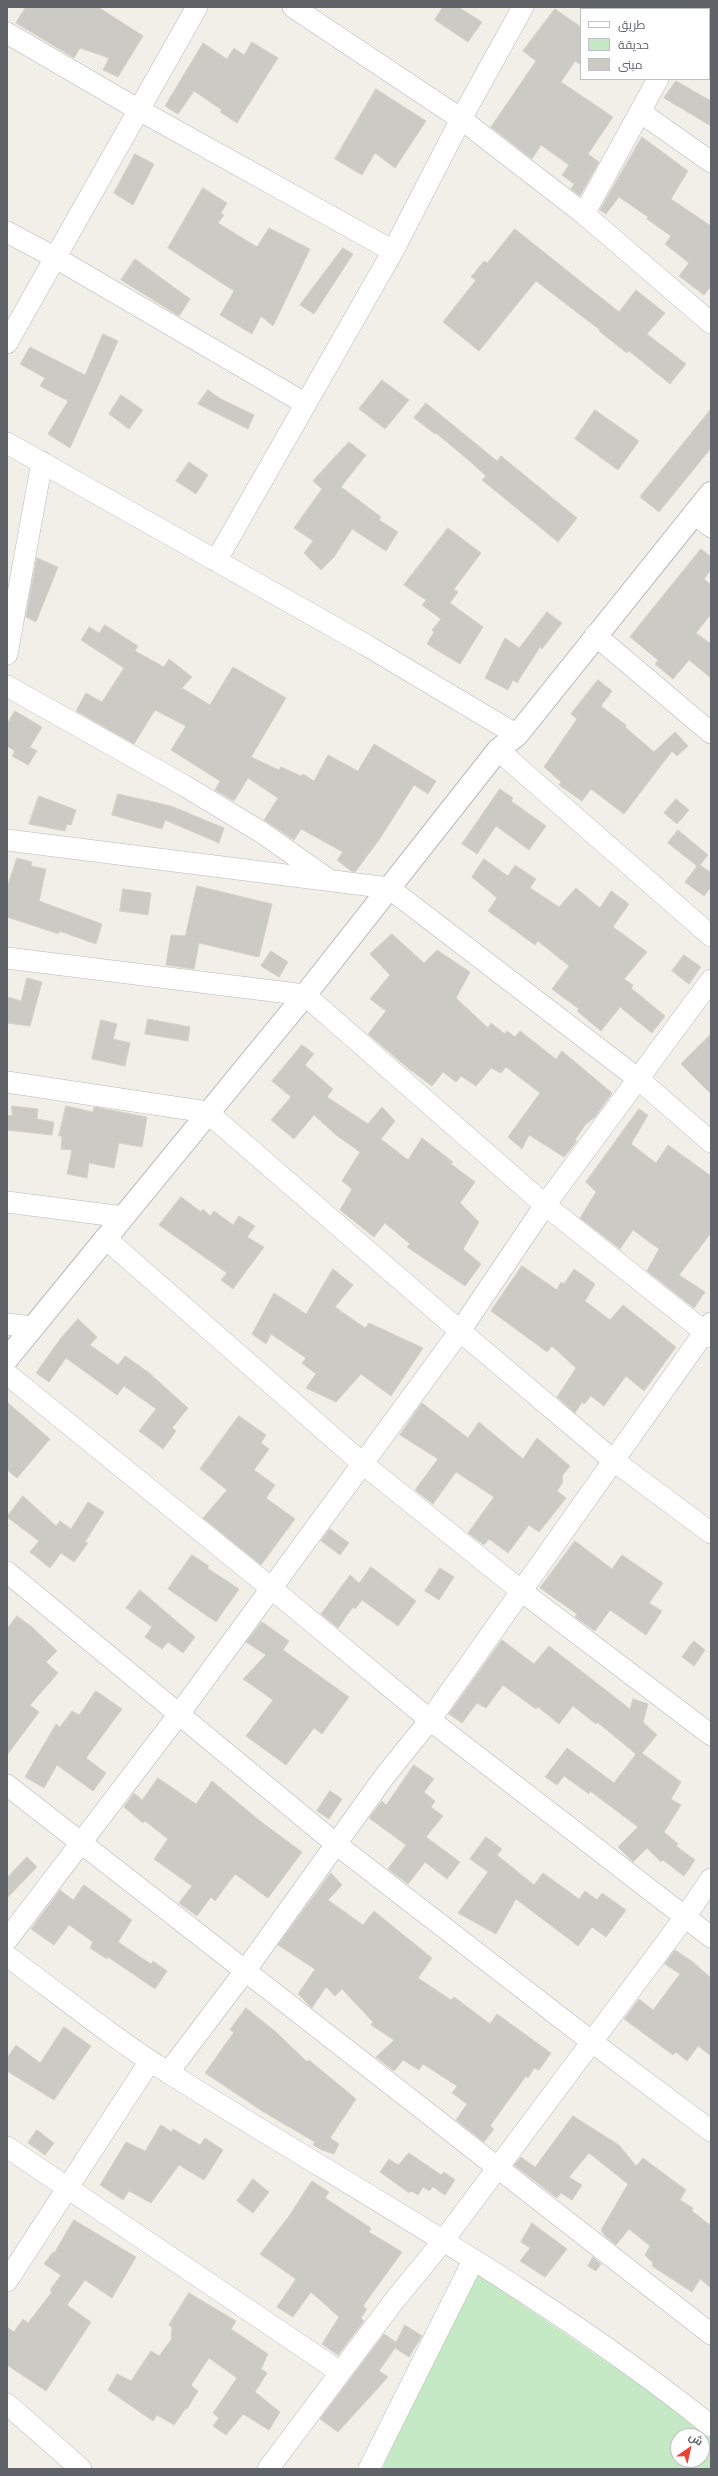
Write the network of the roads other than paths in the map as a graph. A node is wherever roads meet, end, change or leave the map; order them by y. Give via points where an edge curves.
1 (197, 7) edge
2 (293, 7) edge
3 (523, 7) edge
4 (7, 34) edge
5 (657, 80) edge
6 (139, 110) junction
7 (640, 112) junction
8 (461, 120) junction
9 (711, 162) edge
10 (584, 214) junction
11 (7, 232) edge
12 (393, 251) junction
13 (56, 258) junction
14 (711, 323) edge
15 (7, 344) edge
16 (306, 404) junction
17 (7, 443) edge
18 (42, 462) junction
19 (711, 493) edge
20 (694, 513) junction
21 (711, 527) edge
22 (216, 561) junction
23 (596, 635) junction
24 (7, 654) edge
25 (7, 686) edge
26 (711, 733) edge
27 (517, 735) junction
28 (498, 750) junction
29 (7, 840) edge
30 (330, 881) junction
31 (390, 888) junction
32 (711, 936) edge
33 (7, 958) edge
34 (711, 980) edge
35 (305, 995) junction
36 (637, 1078) junction
37 (7, 1082) edge
38 (207, 1112) junction
39 (711, 1142) edge
40 (7, 1202) edge
41 (545, 1205) junction
42 (124, 1216) junction
43 (105, 1238) junction
44 (7, 1324) edge
45 (32, 1327) junction
46 (460, 1331) junction
47 (709, 1331) edge
48 (7, 1359) edge
49 (7, 1374) edge
50 (613, 1460) junction
51 (363, 1464) junction
52 (711, 1533) edge
53 (7, 1572) edge
54 (271, 1588) junction
55 (520, 1590) junction
56 (179, 1714) junction
57 (430, 1720) junction
58 (711, 1735) edge
59 (7, 1785) edge
60 (81, 1844) junction
61 (336, 1844) junction
62 (711, 1879) edge
63 (686, 1917) junction
64 (711, 1937) edge
65 (7, 1940) edge
66 (7, 1956) edge
67 (245, 1972) junction
68 (592, 2042) junction
69 (150, 2061) junction
70 (168, 2073) junction
71 (711, 2131) edge
72 (7, 2147) edge
73 (497, 2167) junction
74 (68, 2187) junction
75 (443, 2241) junction
76 (473, 2261) junction
77 (7, 2281) edge
78 (711, 2334) edge
79 (340, 2372) junction
80 (7, 2404) edge
81 (710, 2424) edge
82 (81, 2469) edge
83 (268, 2469) edge
84 (369, 2469) edge

1 - 6 street
2 - 8 street
3 - 8 street
4 - 6 street
5 - 7 street
6 - 12 street
6 - 13 street
7 - 9 street
7 - 10 street
8 - 10 street
8 - 12 street
10 - 14 street
11 - 13 street
12 - 16 street
13 - 15 street
13 - 16 street
16 - 22 street
17 - 18 street
18 - 22 street
18 - 24 street
19 - 20 street
20 - 21 street
20 - 23 street
22 - 27 street via 366,645
23 - 26 street
23 - 27 street
25 - 30 street via 185,786 261,832
27 - 28 street
28 - 31 street
28 - 32 street
29 - 30 street
30 - 31 street
31 - 35 street
31 - 36 street
33 - 35 street
34 - 36 street
35 - 38 street
35 - 41 street
36 - 39 street
36 - 41 street
37 - 38 street
38 - 42 street
38 - 46 street
40 - 42 street
41 - 46 street
41 - 47 street
42 - 43 street
43 - 45 street
43 - 51 street
44 - 45 street
45 - 48 street
46 - 50 street
46 - 51 street
47 - 50 street
49 - 54 street
50 - 52 street
50 - 55 street
51 - 54 street
51 - 55 street
53 - 56 street
54 - 56 street
54 - 57 street
55 - 57 street
55 - 58 street
56 - 60 street
56 - 61 street
57 - 61 street via 384,1777
57 - 63 street
59 - 60 street
60 - 65 street
60 - 67 street
61 - 67 street
61 - 68 street
62 - 63 street
63 - 64 street
63 - 68 street
66 - 69 street
67 - 70 street
67 - 73 street
68 - 71 street
68 - 73 street
69 - 70 street
69 - 74 street
70 - 75 street
72 - 74 street
73 - 75 street
73 - 78 street
74 - 77 street
74 - 79 street
75 - 76 street
75 - 79 street
76 - 81 street via 624,2361
76 - 84 street
79 - 83 street
80 - 82 street

